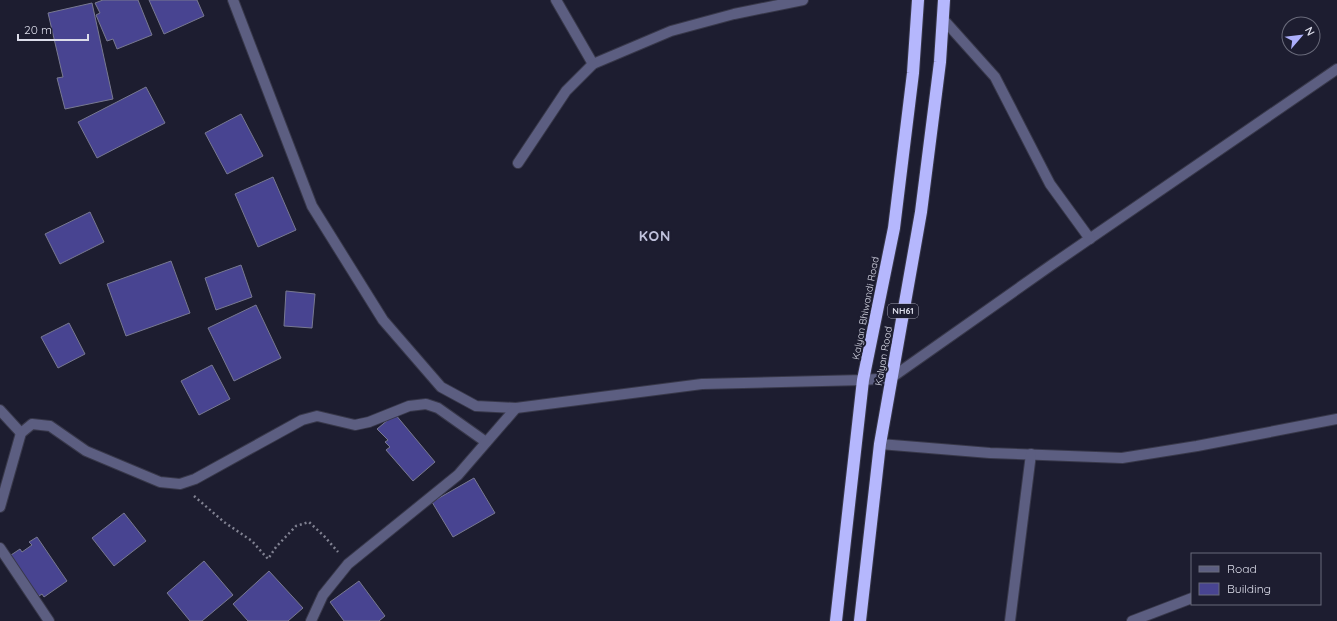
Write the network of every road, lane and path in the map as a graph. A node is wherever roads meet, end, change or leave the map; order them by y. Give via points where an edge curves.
1 (233, 0) edge
2 (556, 0) edge
3 (803, 0) edge
4 (918, 0) edge
5 (944, 0) edge
6 (943, 19) junction
7 (593, 64) junction
8 (1337, 69) edge
9 (518, 163) dead end
10 (1090, 239) junction
11 (892, 378) junction
12 (863, 380) junction
13 (516, 408) junction
14 (0, 410) edge
15 (1337, 419) edge
16 (21, 433) junction
17 (486, 442) junction
18 (880, 444) junction
19 (1031, 454) junction
20 (180, 484) junction
21 (0, 507) edge
22 (0, 548) edge
23 (348, 564) junction
24 (1191, 598) edge
25 (49, 621) edge
26 (311, 621) edge
27 (834, 621) edge
28 (860, 621) edge
29 (1010, 621) edge
30 (1132, 621) edge

1 - 13 street via 312,206 383,320 441,387 476,406
2 - 7 street
3 - 7 street via 734,14 671,31
4 - 12 highway, Kalyan Bhiwandi Road / NH61 via 913,73 894,228
5 - 6 highway, Kalyan Road / NH61
6 - 10 street via 995,77 1050,184
6 - 11 highway, Kalyan Road / NH61 via 921,212
7 - 9 street via 566,91
8 - 10 street
10 - 11 street
11 - 12 street
11 - 18 highway, Kalyan Road / NH61
12 - 13 street via 702,384
12 - 27 highway, Kalyan Bhiwandi Road / NH61
13 - 17 street
14 - 16 street
15 - 19 street via 1122,458
16 - 20 street via 32,424 50,426 86,451 160,482
16 - 21 street
17 - 20 street via 438,408 426,404 409,406 355,425 317,416 302,420 196,479
17 - 23 street via 458,475
18 - 19 street
18 - 28 highway, Kalyan Road / NH61
19 - 29 street
20 - 23 path via 224,522 252,541 268,559 296,526 309,522
22 - 25 street
23 - 26 street via 323,595
24 - 30 street

